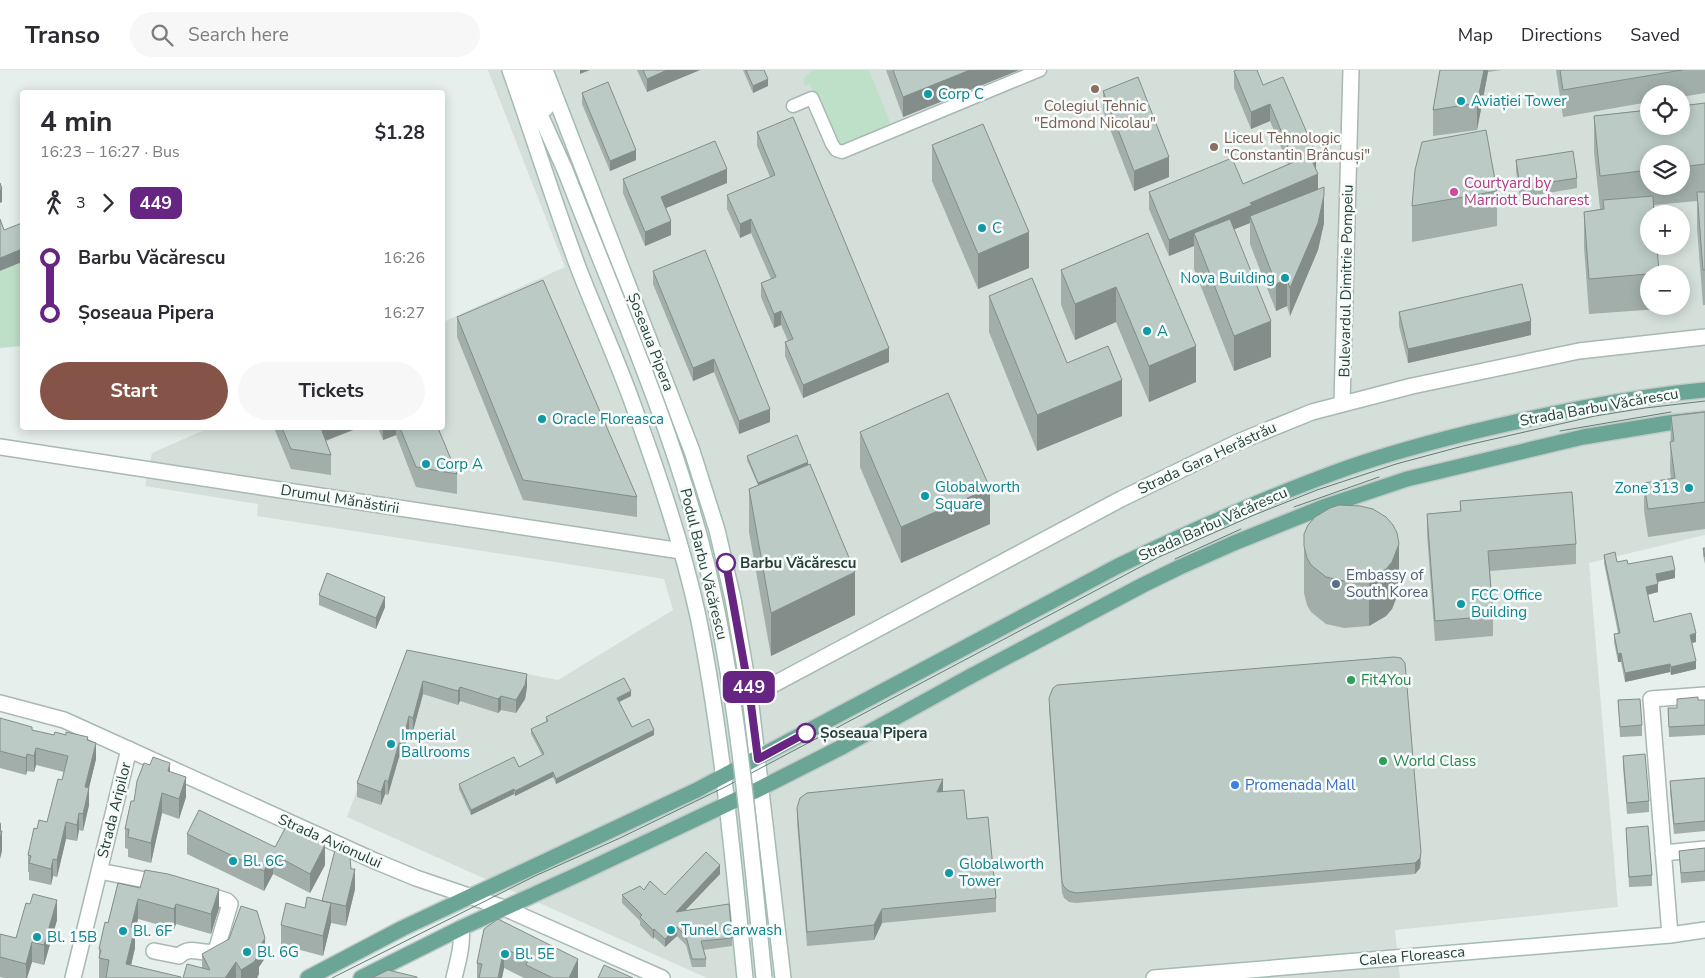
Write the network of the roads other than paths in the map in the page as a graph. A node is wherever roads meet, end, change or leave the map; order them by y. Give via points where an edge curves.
1 (510, 70) edge
2 (520, 70) edge
3 (534, 70) edge
4 (545, 70) edge
5 (1040, 70) edge
6 (1351, 70) edge
7 (793, 106) dead end
8 (565, 170) junction
9 (1705, 337) edge
10 (1705, 390) edge
11 (1342, 402) junction
12 (1705, 419) edge
13 (0, 447) edge
14 (681, 551) junction
15 (1705, 695) edge
16 (750, 697) junction
17 (0, 702) edge
18 (129, 749) junction
19 (758, 759) junction
20 (724, 777) junction
21 (761, 788) junction
22 (727, 804) junction
23 (1705, 849) edge
24 (1663, 853) junction
25 (99, 871) junction
26 (470, 896) junction
27 (504, 908) junction
28 (461, 928) junction
29 (1705, 930) edge
30 (1670, 935) junction
31 (154, 951) dead end
32 (73, 978) edge
33 (308, 978) edge
34 (361, 978) edge
35 (454, 978) edge
36 (662, 978) edge
37 (745, 978) edge
38 (764, 978) edge
39 (783, 978) edge
40 (1154, 978) edge

1 - 14 street via 578,266 631,398
2 - 8 street
3 - 8 street
4 - 16 street, Șoseaua Pipera via 692,451 718,530
5 - 7 street via 842,152 832,144 812,98
6 - 11 street, Bulevardul Dimitrie Pompeiu
8 - 38 street, Podul Barbu Văcărescu, bridge via 667,435 706,564 735,709
9 - 11 street, Strada Gara Herăstrău via 1579,351
10 - 19 main road, Strada Barbu Văcărescu via 1547,414 1403,451 1304,484 1118,566
11 - 16 street, Strada Gara Herăstrău via 1254,435 1165,477
12 - 21 main road, Strada Barbu Văcărescu via 1618,430 1560,442 1406,479 1326,506 1165,574
13 - 14 street, Drumul Mănăstirii
14 - 20 street via 698,618
15 - 24 street via 1651,699
16 - 19 street, Șoseaua Pipera
17 - 18 street, Strada Avionului via 58,718
18 - 25 street, Strada Aripilor
18 - 26 street, Strada Avionului via 375,861
19 - 20 main road, Strada Barbu Văcărescu
19 - 21 street, Șoseaua Pipera
20 - 22 street
20 - 26 main road, Strada Barbu Văcărescu
21 - 22 main road, Strada Barbu Văcărescu
21 - 39 street, Șoseaua Pipera
22 - 27 main road, Strada Barbu Văcărescu
22 - 37 street
23 - 24 street
24 - 30 street
25 - 31 street, Strada Aripilor via 182,888 230,904 216,951 190,950 179,956
25 - 32 street, Strada Aripilor
26 - 27 street, Strada Avionului
26 - 33 main road, Strada Barbu Văcărescu
27 - 28 main road, Strada Barbu Văcărescu
27 - 36 street, Strada Avionului
28 - 34 main road, Strada Barbu Văcărescu
28 - 35 street via 461,949
29 - 30 street, Calea Floreasca
30 - 40 street, Calea Floreasca

